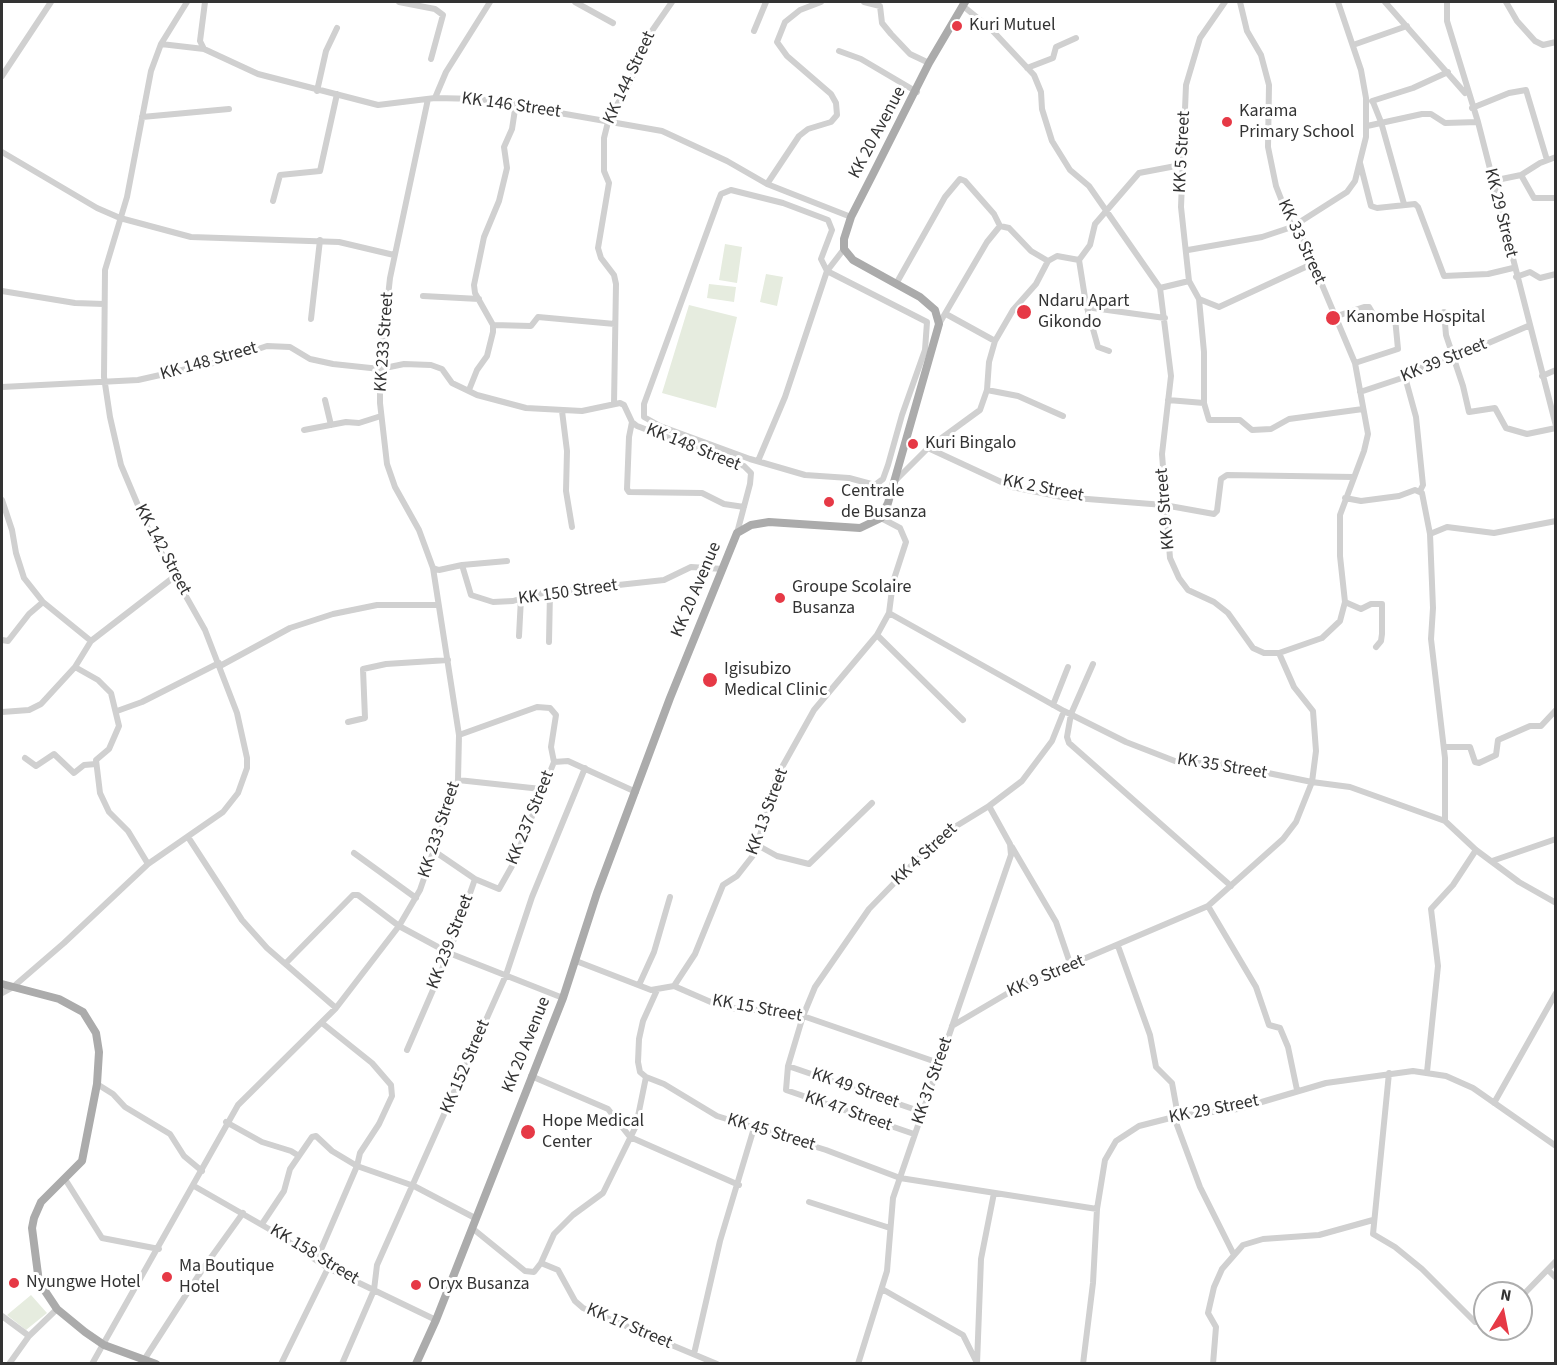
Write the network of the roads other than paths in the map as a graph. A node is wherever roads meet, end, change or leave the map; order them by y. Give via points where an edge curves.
1 (51, 2) edge
2 (188, 2) edge
3 (205, 2) edge
4 (399, 2) edge
5 (490, 2) edge
6 (575, 2) edge
7 (672, 2) edge
8 (766, 2) edge
9 (821, 2) edge
10 (864, 2) edge
11 (1225, 2) edge
12 (1240, 2) edge
13 (1338, 2) edge
14 (1385, 2) edge
15 (1448, 2) edge
16 (1506, 2) edge
17 (881, 4) edge
18 (964, 4) edge
19 (613, 22) dead end
20 (1407, 26) junction
21 (337, 28) dead end
22 (754, 31) dead end
23 (1076, 38) dead end
24 (1556, 42) edge
25 (161, 44) junction
26 (1353, 45) junction
27 (204, 49) junction
28 (839, 51) dead end
29 (431, 59) dead end
30 (929, 63) junction
31 (1027, 68) junction
32 (1448, 72) junction
33 (2, 76) edge
34 (317, 91) junction
35 (917, 92) junction
36 (337, 94) junction
37 (1468, 95) junction
38 (431, 98) junction
39 (1366, 98) junction
40 (1373, 102) junction
41 (516, 103) junction
42 (1472, 108) junction
43 (229, 109) dead end
44 (142, 117) junction
45 (608, 122) junction
46 (1381, 122) junction
47 (1478, 122) junction
48 (1367, 126) junction
49 (2, 152) edge
50 (1556, 157) edge
51 (1547, 160) junction
52 (1360, 163) junction
53 (1181, 165) junction
54 (1521, 175) junction
55 (1492, 181) junction
56 (767, 184) junction
57 (1556, 198) edge
58 (273, 201) dead end
59 (1404, 204) junction
60 (1106, 212) junction
61 (851, 217) junction
62 (120, 218) junction
63 (1000, 226) junction
64 (1292, 227) junction
65 (321, 240) junction
66 (844, 249) junction
67 (1188, 250) junction
68 (394, 255) junction
69 (1079, 260) junction
70 (1048, 261) junction
71 (1312, 264) junction
72 (1513, 268) junction
73 (827, 271) junction
74 (1556, 274) edge
75 (1516, 277) junction
76 (1190, 281) junction
77 (896, 284) junction
78 (1160, 288) junction
79 (2, 291) edge
80 (423, 296) dead end
81 (478, 299) junction
82 (1199, 299) junction
83 (104, 304) junction
84 (1086, 304) junction
85 (1444, 312) dead end
86 (946, 314) junction
87 (1334, 317) junction
88 (1165, 318) junction
89 (312, 319) dead end
90 (615, 324) junction
91 (939, 324) junction
92 (493, 325) junction
93 (1528, 326) junction
94 (995, 341) junction
95 (1108, 351) dead end
96 (1453, 354) junction
97 (1355, 363) junction
98 (380, 369) junction
99 (1556, 370) edge
100 (1542, 375) junction
101 (1405, 377) junction
102 (105, 384) junction
103 (2, 387) edge
104 (469, 390) junction
105 (987, 390) junction
106 (1360, 392) junction
107 (325, 400) dead end
108 (1168, 400) junction
109 (1204, 403) junction
110 (614, 404) junction
111 (1363, 409) junction
112 (562, 411) junction
113 (381, 416) junction
114 (1063, 416) dead end
115 (632, 423) junction
116 (331, 425) junction
117 (1556, 427) edge
118 (304, 430) dead end
119 (928, 448) junction
120 (758, 461) junction
121 (1354, 477) junction
122 (895, 482) junction
123 (1420, 491) junction
124 (1345, 498) junction
125 (2, 501) edge
126 (1164, 505) junction
127 (744, 507) junction
128 (881, 518) junction
129 (1556, 521) edge
130 (572, 527) dead end
131 (737, 533) junction
132 (1430, 534) junction
133 (507, 561) dead end
134 (462, 565) junction
135 (433, 568) junction
136 (723, 569) junction
137 (174, 577) junction
138 (550, 592) junction
139 (522, 598) junction
140 (43, 602) junction
141 (1345, 602) junction
142 (438, 605) junction
143 (889, 613) junction
144 (877, 635) junction
145 (519, 636) dead end
146 (2, 640) edge
147 (92, 641) junction
148 (549, 642) dead end
149 (1376, 647) dead end
150 (1279, 653) junction
151 (448, 660) junction
152 (219, 664) junction
153 (1093, 664) dead end
154 (75, 667) junction
155 (1068, 667) dead end
156 (1053, 705) junction
157 (1556, 710) edge
158 (117, 711) junction
159 (2, 712) edge
160 (1067, 712) junction
161 (963, 720) dead end
162 (348, 722) dead end
163 (459, 735) junction
164 (1444, 747) junction
165 (25, 758) dead end
166 (554, 762) junction
167 (96, 764) junction
168 (585, 768) junction
169 (458, 780) junction
170 (1312, 782) junction
171 (541, 789) junction
172 (636, 792) junction
173 (872, 803) dead end
174 (989, 806) junction
175 (1445, 821) junction
176 (188, 837) junction
177 (1556, 839) edge
178 (1010, 844) junction
179 (759, 846) junction
180 (1476, 850) junction
181 (434, 851) junction
182 (354, 854) dead end
183 (1492, 861) junction
184 (148, 864) junction
185 (475, 879) junction
186 (1231, 886) junction
187 (670, 897) dead end
188 (416, 898) junction
189 (1556, 903) edge
190 (1208, 906) junction
191 (399, 926) junction
192 (1118, 946) junction
193 (449, 952) junction
194 (576, 961) junction
195 (286, 963) junction
196 (1071, 966) junction
197 (506, 975) junction
198 (2, 984) edge
199 (639, 985) junction
200 (674, 986) junction
201 (13, 987) junction
202 (657, 990) junction
203 (2, 993) edge
204 (1556, 993) edge
205 (563, 999) junction
206 (336, 1008) junction
207 (803, 1016) junction
208 (322, 1023) junction
209 (952, 1026) junction
210 (407, 1050) dead end
211 (939, 1062) junction
212 (789, 1066) junction
213 (1427, 1072) junction
214 (1389, 1073) junction
215 (531, 1076) junction
216 (646, 1077) junction
217 (97, 1084) junction
218 (1297, 1090) junction
219 (1494, 1102) junction
220 (922, 1112) junction
221 (1176, 1117) junction
222 (226, 1122) junction
223 (754, 1128) junction
224 (914, 1134) junction
225 (630, 1137) junction
226 (1556, 1146) edge
227 (299, 1156) junction
228 (357, 1166) junction
229 (202, 1171) junction
230 (900, 1178) junction
231 (65, 1179) junction
232 (739, 1185) junction
233 (194, 1186) junction
234 (414, 1186) junction
235 (994, 1193) junction
236 (808, 1202) dead end
237 (1097, 1209) junction
238 (243, 1213) junction
239 (476, 1218) junction
240 (1373, 1220) junction
241 (262, 1224) junction
242 (472, 1228) junction
243 (890, 1228) junction
244 (159, 1249) junction
245 (1234, 1255) junction
246 (317, 1260) junction
247 (1556, 1261) edge
248 (542, 1263) junction
249 (328, 1268) junction
250 (1548, 1270) junction
251 (1556, 1278) edge
252 (1533, 1285) edge
253 (882, 1289) junction
254 (374, 1290) junction
255 (57, 1310) junction
256 (2, 1316) edge
257 (436, 1320) junction
258 (1473, 1320) edge
259 (29, 1336) junction
260 (104, 1345) junction
261 (694, 1354) junction
262 (144, 1360) junction
263 (977, 1363) edge
264 (9, 1364) edge
265 (92, 1364) edge
266 (156, 1364) edge
267 (280, 1364) edge
268 (342, 1364) edge
269 (416, 1364) edge
270 (717, 1364) edge
271 (858, 1364) edge
272 (1083, 1364) edge
273 (1213, 1364) edge

1 - 33 street
2 - 25 street, KK 142 Street
3 - 27 street via 200,41
4 - 29 street via 435,9 443,15
5 - 38 street, KK 233 Street
6 - 19 street
7 - 45 street, KK 144 Street via 647,38
8 - 22 street
9 - 56 street via 800,10 785,22 777,42 787,56 831,94 837,115 824,126 802,133
10 - 17 street
11 - 53 street, KK 5 Street via 1194,52 1186,85
12 - 64 street, KK 33 Street via 1247,31 1268,78 1268,147 1276,186
13 - 26 street
14 - 20 street
15 - 37 street, KK 29 Street via 1447,21
16 - 24 street via 1534,41 1543,45
17 - 30 street via 882,23 910,54
18 - 30 main road, KK 20 Avenue
18 - 31 street, KK 9 Street
20 - 26 street
20 - 32 street
21 - 34 street via 326,51
23 - 31 street via 1056,47 1053,58
25 - 27 street, KK 146 Street
25 - 44 street, KK 142 Street
26 - 39 street
27 - 34 street, KK 146 Street via 258,74
28 - 35 street via 861,59
30 - 35 main road, KK 20 Avenue
31 - 60 street, KK 9 Street via 1041,92 1052,141 1070,170 1089,186
32 - 37 street
32 - 40 street
34 - 36 street, KK 146 Street
35 - 61 main road, KK 20 Avenue
36 - 38 street, KK 146 Street via 378,105
36 - 58 street via 320,171 280,175
37 - 42 street, KK 29 Street
38 - 41 street, KK 146 Street
38 - 68 street, KK 233 Street
39 - 40 street
39 - 48 street
40 - 46 street
41 - 45 street, KK 146 Street
41 - 81 street via 504,147 507,168 502,192 484,237 475,276
42 - 47 street, KK 29 Street
42 - 51 street via 1526,90
43 - 44 street
44 - 62 street, KK 142 Street
45 - 56 street, KK 146 Street via 662,131
45 - 90 street, KK 144 Street via 603,151 609,183 598,248 614,275
46 - 47 street via 1422,114 1431,114 1446,123
46 - 48 street
46 - 59 street
47 - 55 street, KK 29 Street
48 - 52 street
49 - 62 street
50 - 51 street
51 - 54 street
52 - 59 street via 1371,206
52 - 64 street via 1347,192
53 - 60 street via 1139,173
53 - 67 street, KK 5 Street via 1182,232
54 - 55 street
54 - 57 street via 1534,198
55 - 72 street, KK 29 Street
56 - 61 street, KK 146 Street
59 - 72 street via 1418,207 1444,276 1488,274
60 - 69 street via 1095,224 1090,245
60 - 78 street, KK 9 Street
61 - 66 main road, KK 20 Avenue
62 - 65 street via 200,238
62 - 83 street, KK 142 Street via 105,270
63 - 70 street via 1009,228 1031,251
63 - 77 street via 965,181 956,181
63 - 86 street
64 - 67 street via 1262,237
64 - 71 street, KK 33 Street via 1301,235
65 - 68 street
65 - 89 street
66 - 73 street
66 - 77 main road via 853,260
67 - 76 street, KK 5 Street
68 - 98 street, KK 233 Street
69 - 70 street via 1057,256
69 - 84 street
70 - 94 street
71 - 82 street via 1219,307
71 - 87 street, KK 33 Street
72 - 75 street, KK 29 Street
73 - 120 street via 785,397
73 - 120 street via 927,322 925,350 883,479 871,486 852,478 805,475
73 - 120 street via 821,259 832,230 828,220 740,191 721,194 642,413 647,421
74 - 75 street via 1540,278 1530,272
75 - 93 street, KK 29 Street
76 - 78 street
76 - 82 street
77 - 91 main road via 931,306
78 - 88 street, KK 9 Street
79 - 83 street
80 - 81 street
81 - 92 street
82 - 109 street
83 - 102 street, KK 142 Street
84 - 88 street
84 - 95 street via 1098,347
85 - 96 street
86 - 91 street
86 - 94 street
87 - 97 street, KK 33 Street
87 - 97 street via 1370,307 1376,319 1395,318 1398,349
88 - 108 street, KK 9 Street via 1171,376
90 - 92 street via 538,317 531,326
90 - 110 street, KK 144 Street
91 - 122 main road
92 - 104 street via 488,356
93 - 96 street, KK 39 Street via 1470,351
93 - 100 street, KK 29 Street
94 - 105 street
96 - 101 street, KK 39 Street
96 - 117 street via 1469,412 1495,408 1506,428 1527,434
97 - 106 street, KK 33 Street
98 - 102 street, KK 148 Street via 320,362 290,347 267,345 222,361
98 - 104 street, KK 148 Street via 404,364 437,366 452,383
98 - 113 street, KK 233 Street
99 - 100 street
100 - 117 street, KK 29 Street
101 - 106 street, KK 39 Street
101 - 123 street via 1416,417
102 - 103 street, KK 148 Street
102 - 137 street, KK 142 Street via 121,465
104 - 112 street, KK 148 Street via 483,398 526,408
105 - 114 street via 1018,396
105 - 119 street via 980,410
106 - 111 street, KK 33 Street
107 - 116 street
108 - 109 street
108 - 126 street, KK 9 Street via 1162,454
109 - 111 street via 1209,420 1240,420 1252,430 1271,429 1289,419
110 - 112 street, KK 148 Street
110 - 115 street, KK 148 Street via 624,405
111 - 121 street, KK 33 Street via 1368,434
112 - 130 street
113 - 116 street
113 - 135 street, KK 233 Street via 387,464
115 - 127 street, KK 148 Street via 744,466 751,473
115 - 127 street via 628,437 629,492 702,493 724,504
116 - 118 street
119 - 122 street
119 - 126 street, KK 2 Street via 1012,487 1084,500
121 - 124 street, KK 33 Street
121 - 126 street, KK 2 Street via 1227,475 1221,479 1216,513
122 - 128 main road
123 - 124 street via 1371,500
123 - 132 street
124 - 141 street, KK 33 Street via 1340,526
125 - 140 street via 20,567
126 - 150 street, KK 9 Street via 1170,558 1188,590 1214,602 1228,614 1253,648
127 - 131 street, KK 148 Street
128 - 131 main road, KK 20 Avenue via 860,528 769,522 751,525
128 - 143 street, KK 13 Street via 900,528 906,542 892,582
129 - 132 street via 1494,533 1447,527
131 - 136 main road, KK 20 Avenue
132 - 164 street via 1431,639
133 - 134 street
134 - 135 street
134 - 139 street, KK 150 Street via 471,595 493,602
135 - 142 street, KK 233 Street
136 - 138 street, KK 150 Street via 691,567 664,580
136 - 172 main road, KK 20 Avenue
137 - 147 street
137 - 152 street, KK 142 Street via 200,617
138 - 139 street, KK 150 Street
138 - 148 street
139 - 145 street
140 - 146 street via 9,641
140 - 147 street
141 - 149 street via 1361,609 1382,604 1382,634
141 - 150 street, KK 33 Street via 1340,621 1322,638
142 - 151 street, KK 233 Street
142 - 152 street via 377,605 333,614 290,628
143 - 144 street, KK 13 Street
143 - 156 street, KK 35 Street
144 - 161 street
144 - 179 street, KK 13 Street via 814,710 776,778
147 - 154 street
150 - 170 street, KK 9 Street via 1294,687 1313,711 1316,751
151 - 162 street via 363,669 365,718
151 - 163 street, KK 233 Street
152 - 158 street
152 - 176 street, KK 142 Street via 240,722 247,768 223,812
153 - 160 street, KK 4 Street
154 - 158 street via 109,689
154 - 159 street via 57,690 34,709
155 - 156 street
156 - 160 street, KK 35 Street
157 - 164 street via 1541,726 1530,726 1498,740 1496,754 1479,763 1470,747
158 - 167 street via 118,730
160 - 170 street, KK 35 Street via 1126,742 1180,763 1219,763
160 - 174 street, KK 4 Street via 1052,741 1022,781
160 - 186 street via 1067,736 1072,747
163 - 166 street, KK 237 Street via 537,707 550,708 556,715 551,747
163 - 169 street, KK 233 Street
164 - 175 street
165 - 167 street via 36,766 54,754 74,772 84,765
166 - 168 street via 568,761
166 - 171 street, KK 237 Street
167 - 184 street via 100,794 109,812 128,831
168 - 172 street
168 - 197 street, KK 152 Street via 532,897
169 - 171 street
169 - 181 street, KK 233 Street
170 - 175 street, KK 35 Street via 1350,787
170 - 186 street, KK 9 Street via 1299,815 1283,839
171 - 185 street, KK 237 Street via 501,887 495,889
172 - 194 main road, KK 20 Avenue
173 - 179 street via 808,864 777,856
174 - 178 street
174 - 207 street, KK 4 Street via 940,836 877,900 815,987
175 - 180 street, KK 35 Street
176 - 184 street, KK 142 Street
176 - 195 street via 242,920
177 - 183 street
178 - 196 street via 1056,922
178 - 209 street, KK 37 Street via 1010,860
179 - 200 street, KK 13 Street via 750,862 723,885 695,954
180 - 183 street, KK 35 Street
180 - 213 street via 1431,909 1438,966
181 - 185 street, KK 239 Street
181 - 188 street, KK 233 Street
182 - 188 street
183 - 189 street, KK 35 Street
184 - 201 street, KK 142 Street
185 - 193 street, KK 239 Street
186 - 190 street, KK 9 Street
187 - 199 street via 654,952
188 - 191 street, KK 233 Street
190 - 192 street, KK 9 Street
190 - 218 street via 1256,987 1269,1025 1280,1028
191 - 193 street
191 - 195 street via 355,894
191 - 206 street, KK 233 Street
192 - 196 street, KK 9 Street
192 - 221 street via 1150,1035 1156,1067 1172,1083
193 - 197 street
193 - 210 street, KK 239 Street
194 - 199 street
194 - 205 main road, KK 20 Avenue
195 - 206 street
196 - 209 street, KK 9 Street via 1020,986
197 - 205 street
197 - 234 street, KK 152 Street
198 - 201 main road
199 - 202 street
200 - 202 street
200 - 207 street, KK 15 Street via 737,1009
201 - 203 street, KK 142 Street
201 - 217 main road via 72,1004 88,1018 99,1052
202 - 216 street via 643,1021 637,1054 640,1072
204 - 219 street
205 - 215 main road, KK 20 Avenue
206 - 208 street, KK 233 Street
207 - 211 street, KK 15 Street
207 - 212 street, KK 47 Street
208 - 222 street, KK 233 Street via 255,1086
208 - 228 street via 372,1063 393,1088
209 - 211 street, KK 37 Street
211 - 220 street, KK 37 Street
212 - 220 street, KK 49 Street
212 - 224 street, KK 47 Street via 785,1086 788,1091
213 - 214 street, KK 29 Street
213 - 219 street, KK 29 Street via 1461,1082
214 - 218 street, KK 29 Street
214 - 240 street
215 - 225 street via 608,1109
215 - 239 main road, KK 20 Avenue
216 - 223 street, KK 45 Street via 710,1113
216 - 225 street
217 - 229 street via 125,1107 170,1134 184,1156
217 - 231 main road via 82,1161
218 - 221 street, KK 29 Street via 1238,1109
219 - 226 street, KK 29 Street
220 - 224 street, KK 37 Street
221 - 237 street, KK 29 Street via 1139,1126 1116,1141 1105,1160
221 - 245 street via 1200,1187
222 - 227 street
222 - 229 street, KK 233 Street
223 - 230 street, KK 45 Street
223 - 232 street
224 - 230 street, KK 37 Street
225 - 232 street
225 - 248 street via 603,1193 554,1234
227 - 228 street via 315,1136
227 - 241 street via 290,1169 284,1191
228 - 234 street
228 - 246 street
229 - 233 street, KK 233 Street
230 - 235 street, KK 45 Street
230 - 243 street, KK 37 Street
231 - 244 street via 102,1239
231 - 255 main road via 41,1202 32,1228 39,1282
232 - 261 street via 720,1241
233 - 238 street, KK 158 Street
233 - 244 street, KK 233 Street
234 - 239 street
234 - 254 street, KK 152 Street via 377,1265
235 - 237 street, KK 45 Street
235 - 263 street via 981,1258
236 - 243 street
237 - 272 street, KK 29 Street
238 - 241 street, KK 158 Street
238 - 262 street
239 - 242 main road, KK 20 Avenue
240 - 245 street via 1319,1235 1250,1242
240 - 258 street via 1374,1236 1415,1263
241 - 246 street, KK 158 Street
242 - 248 street via 525,1271 534,1272
242 - 257 main road, KK 20 Avenue
243 - 253 street, KK 37 Street via 889,1261
244 - 260 street, KK 233 Street
245 - 273 street via 1217,1277 1208,1312 1216,1327
246 - 249 street, KK 158 Street
247 - 250 street
248 - 261 street, KK 17 Street via 561,1273 564,1286 583,1308
249 - 254 street, KK 158 Street
249 - 267 street
250 - 251 street
250 - 252 street
253 - 263 street via 963,1335
253 - 271 street, KK 37 Street
254 - 257 street, KK 158 Street
254 - 268 street, KK 152 Street
255 - 259 street
255 - 260 main road
256 - 259 street
257 - 269 main road, KK 20 Avenue
259 - 264 street
260 - 262 main road
260 - 265 street, KK 233 Street
261 - 270 street, KK 17 Street
262 - 266 main road

